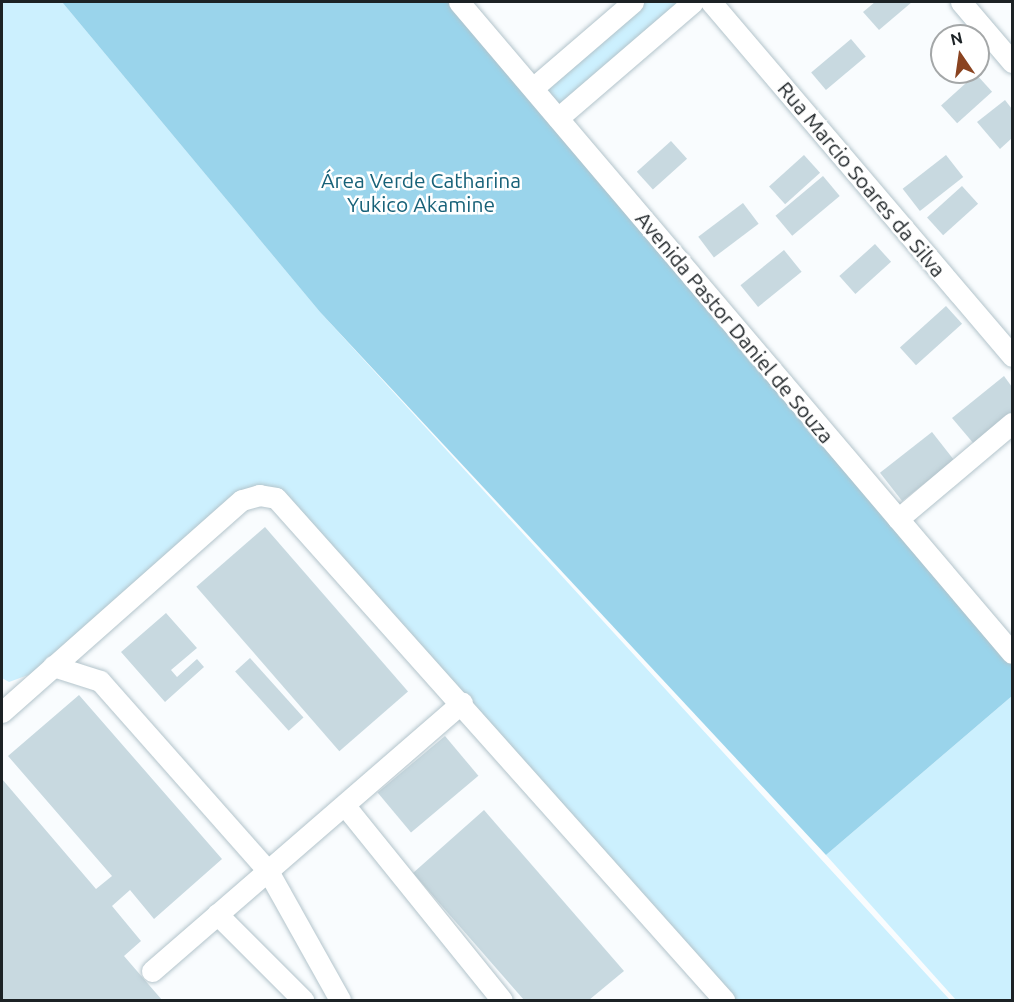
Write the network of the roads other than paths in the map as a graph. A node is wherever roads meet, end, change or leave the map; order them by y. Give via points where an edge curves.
1 (459, 2) edge
2 (633, 2) edge
3 (693, 2) edge
4 (711, 2) edge
5 (961, 2) edge
6 (1012, 62) edge
7 (533, 88) junction
8 (558, 118) junction
9 (1012, 356) edge
10 (1012, 423) edge
11 (897, 519) junction
12 (1012, 652) edge
13 (52, 666) junction
14 (462, 702) junction
15 (3, 709) edge
16 (346, 807) junction
17 (268, 871) junction
18 (217, 914) junction
19 (152, 971) dead end
20 (303, 1000) edge
21 (340, 1000) edge
22 (502, 1000) edge
23 (724, 1000) edge

1 - 7 street, Avenida Pastor Daniel de Souza
2 - 7 street
3 - 8 street
4 - 9 street, Rua Marcio Soares da Silva
5 - 6 street
7 - 8 street, Avenida Pastor Daniel de Souza
8 - 11 street, Avenida Pastor Daniel de Souza
10 - 11 street
11 - 12 street, Avenida Pastor Daniel de Souza
13 - 14 street via 242,500 259,495 287,506
13 - 15 street
13 - 17 street via 100,681
14 - 16 street
14 - 23 street
16 - 17 street
16 - 22 street
17 - 18 street
17 - 21 street
18 - 19 street
18 - 20 street

